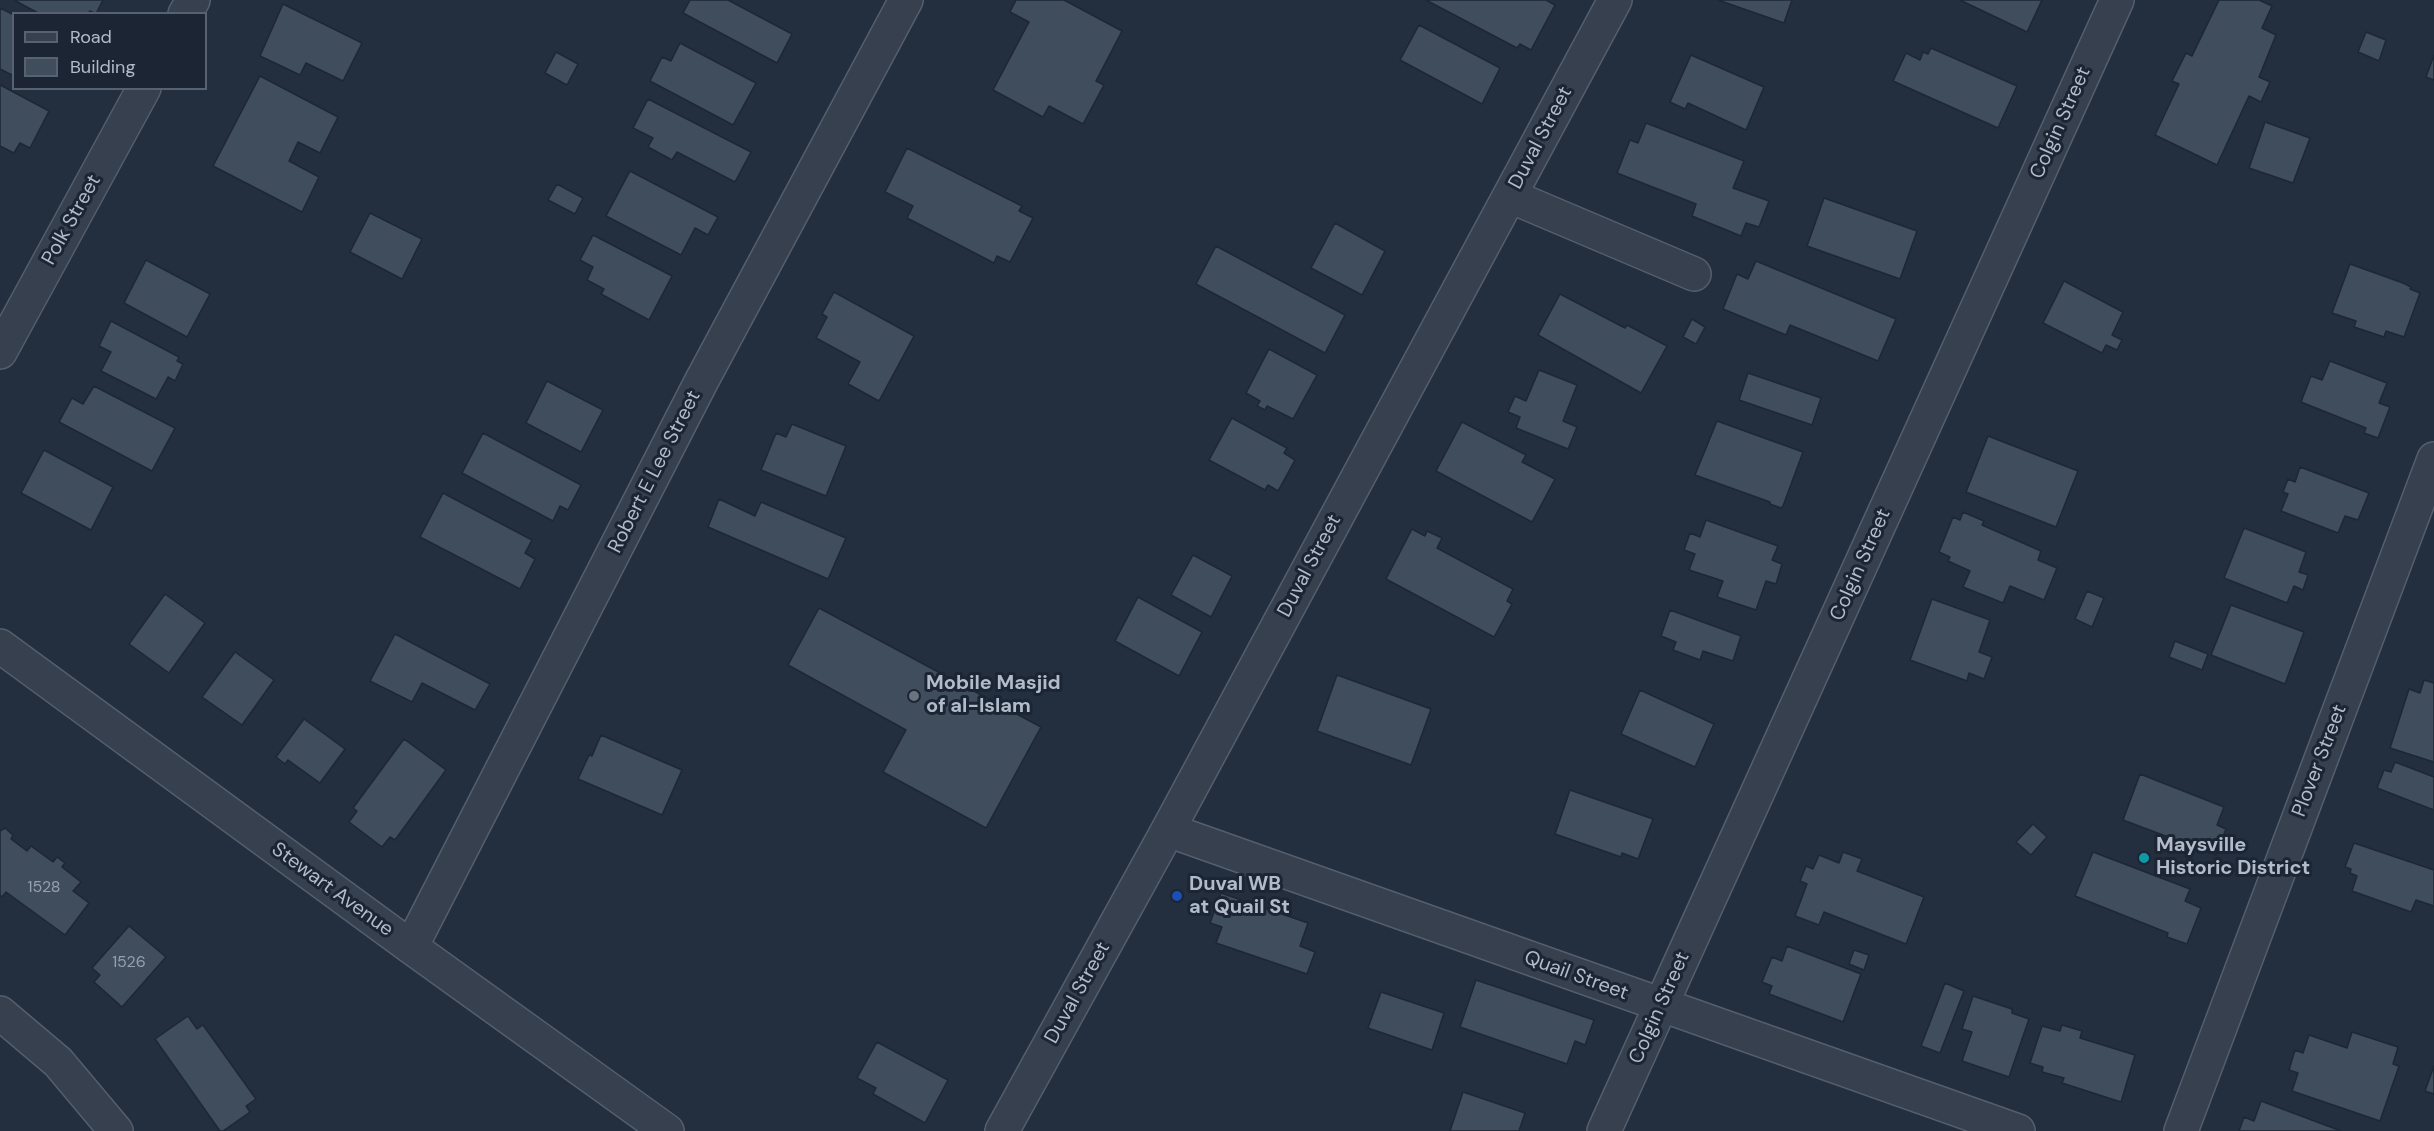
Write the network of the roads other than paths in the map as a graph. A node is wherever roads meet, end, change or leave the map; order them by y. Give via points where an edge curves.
1 (906, 0) edge
2 (2117, 0) edge
3 (1608, 3) edge
4 (143, 90) edge
5 (1510, 195) junction
6 (1694, 274) dead end
7 (0, 352) edge
8 (2434, 459) edge
9 (0, 646) edge
10 (1168, 830) junction
11 (411, 947) junction
12 (1660, 1006) junction
13 (0, 1014) edge
14 (116, 1131) edge
15 (667, 1131) edge
16 (1002, 1131) edge
17 (1604, 1131) edge
18 (2018, 1131) edge
19 (2181, 1131) edge

1 - 11 street, Robert E Lee Street via 707,372
2 - 12 street, Colgin Street
3 - 5 street, Duval Street
4 - 7 street, Polk Street
5 - 6 street
5 - 10 street, Duval Street
8 - 19 street, Plover Street
9 - 11 street, Stewart Avenue
10 - 12 street, Quail Street
10 - 16 street, Duval Street
11 - 15 street, Stewart Avenue
12 - 17 street, Colgin Street
12 - 18 street, Quail Street
13 - 14 street via 58,1062

